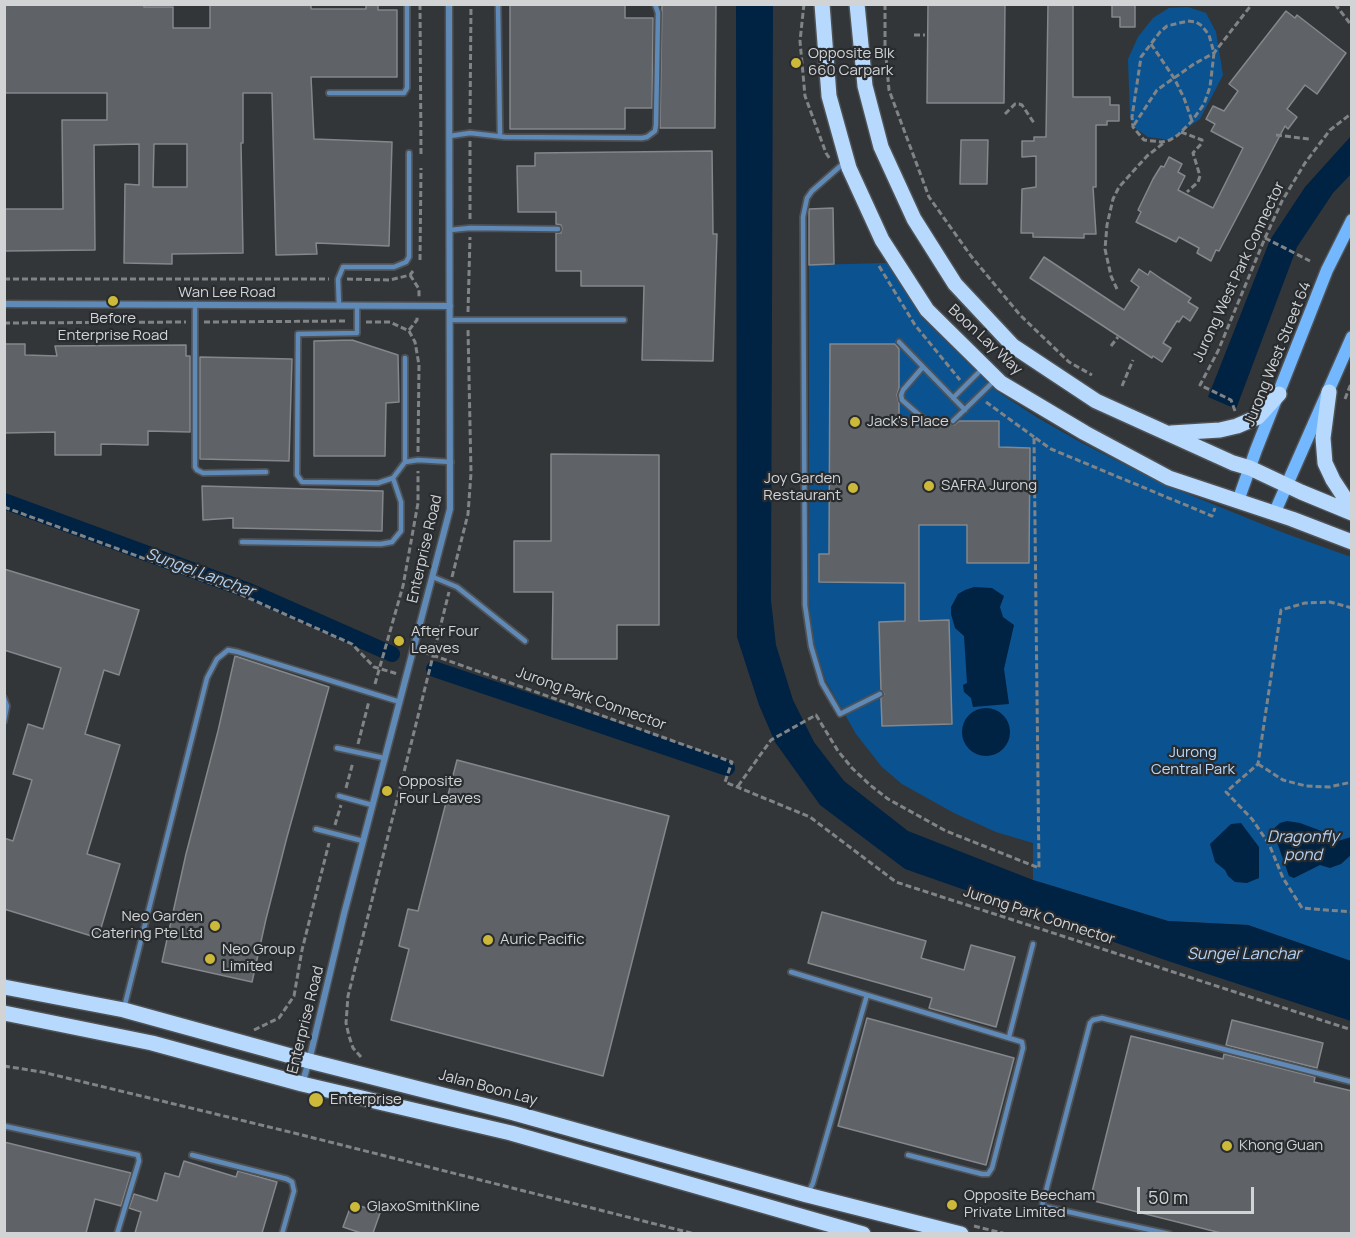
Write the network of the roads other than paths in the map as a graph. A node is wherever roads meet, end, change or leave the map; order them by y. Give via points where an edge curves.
1 (407, 4) edge
2 (449, 4) edge
3 (498, 4) edge
4 (655, 4) edge
5 (822, 4) edge
6 (857, 4) edge
7 (329, 93) dead end
8 (500, 135) junction
9 (450, 136) junction
10 (409, 153) dead end
11 (842, 165) junction
12 (1352, 220) edge
13 (558, 229) dead end
14 (450, 230) junction
15 (4, 304) edge
16 (195, 304) junction
17 (339, 306) junction
18 (357, 306) junction
19 (450, 306) junction
20 (450, 320) junction
21 (624, 320) dead end
22 (1352, 337) edge
23 (899, 342) dead end
24 (405, 358) dead end
25 (984, 366) junction
26 (922, 368) junction
27 (996, 378) junction
28 (1329, 392) junction
29 (1279, 394) junction
30 (953, 398) junction
31 (965, 410) junction
32 (926, 421) dead end
33 (953, 421) dead end
34 (1168, 433) junction
35 (405, 462) junction
36 (452, 462) junction
37 (1250, 468) junction
38 (266, 472) dead end
39 (393, 478) junction
40 (1287, 486) junction
41 (1238, 501) junction
42 (1352, 511) edge
43 (1275, 514) junction
44 (242, 542) dead end
45 (1352, 542) edge
46 (433, 577) junction
47 (525, 641) dead end
48 (880, 694) dead end
49 (4, 698) edge
50 (400, 702) junction
51 (4, 721) edge
52 (336, 748) dead end
53 (384, 758) junction
54 (341, 797) road end
55 (372, 805) junction
56 (316, 829) dead end
57 (363, 841) junction
58 (1033, 944) dead end
59 (791, 972) dead end
60 (4, 987) edge
61 (867, 995) junction
62 (124, 1010) junction
63 (4, 1013) edge
64 (1009, 1037) junction
65 (309, 1061) junction
66 (1352, 1082) edge
67 (302, 1084) junction
68 (4, 1126) edge
69 (192, 1155) dead end
70 (908, 1155) dead end
71 (807, 1195) junction
72 (963, 1229) edge
73 (117, 1233) edge
74 (282, 1233) edge
75 (863, 1233) edge
76 (1169, 1233) edge

1 - 7 lane via 404,93
2 - 9 street, Enterprise Road
3 - 8 lane
4 - 8 lane via 656,125 651,134 642,138
5 - 11 main road, Boon Lay Way via 830,96
6 - 34 main road, Boon Lay Way via 865,86 881,147 914,219 955,284 1022,353 1096,401
8 - 9 lane
9 - 14 street, Enterprise Road
10 - 17 lane via 410,251 406,262 394,267 347,266 338,279
11 - 25 main road, Boon Lay Way via 882,240 927,310
11 - 48 lane via 812,191 803,217 806,605 811,646 822,683 840,714
12 - 29 street, Jurong West Street 64 via 1327,270
13 - 14 lane
14 - 19 street, Enterprise Road
15 - 16 street, Wan Lee Road
16 - 17 street, Wan Lee Road
16 - 38 lane via 197,470
17 - 18 street, Wan Lee Road
18 - 19 street, Wan Lee Road
18 - 39 lane via 357,333 298,334 297,475 302,482 378,483
19 - 20 street, Enterprise Road
20 - 21 lane
20 - 36 street, Enterprise Road
22 - 28 street
23 - 26 lane
24 - 35 lane
25 - 27 main road, Boon Lay Way
25 - 30 lane
26 - 30 lane
26 - 32 lane via 903,390 902,399
27 - 31 lane
27 - 41 main road, Boon Lay Way via 1085,433 1169,478
28 - 40 street
28 - 42 main road via 1323,438 1325,463
29 - 34 main road via 1258,417 1237,426
29 - 37 street, Jurong West Street 64
30 - 31 lane
31 - 33 lane
34 - 37 main road, Boon Lay Way
35 - 36 lane
35 - 39 lane
36 - 46 street, Enterprise Road via 450,509
37 - 40 main road, Boon Lay Way
37 - 41 street, Jurong West Street 64
39 - 44 lane via 401,502 401,531 392,542
40 - 42 main road, Boon Lay Way
40 - 43 street
41 - 43 main road, Boon Lay Way
43 - 45 main road, Boon Lay Way
46 - 47 lane via 457,587
46 - 50 street, Enterprise Road
49 - 51 lane
50 - 53 street, Enterprise Road
50 - 62 lane via 238,652 228,650 217,659 207,678
52 - 53 lane
53 - 55 street, Enterprise Road
54 - 55 lane
55 - 57 street, Enterprise Road
56 - 57 lane
57 - 65 street, Enterprise Road
58 - 64 lane
59 - 61 lane
60 - 62 main road, Jalan Boon Lay
61 - 64 lane
61 - 71 lane
62 - 65 main road, Jalan Boon Lay
63 - 67 main road via 152,1043
64 - 70 lane via 1022,1042 1023,1048 990,1172 982,1174
65 - 67 street, Enterprise Road
65 - 71 main road, Jalan Boon Lay via 514,1113
66 - 76 lane via 1102,1018 1093,1020 1042,1206
67 - 75 main road via 511,1132
68 - 73 lane via 138,1155
69 - 74 lane via 291,1182 294,1191
71 - 72 main road, Jalan Boon Lay

